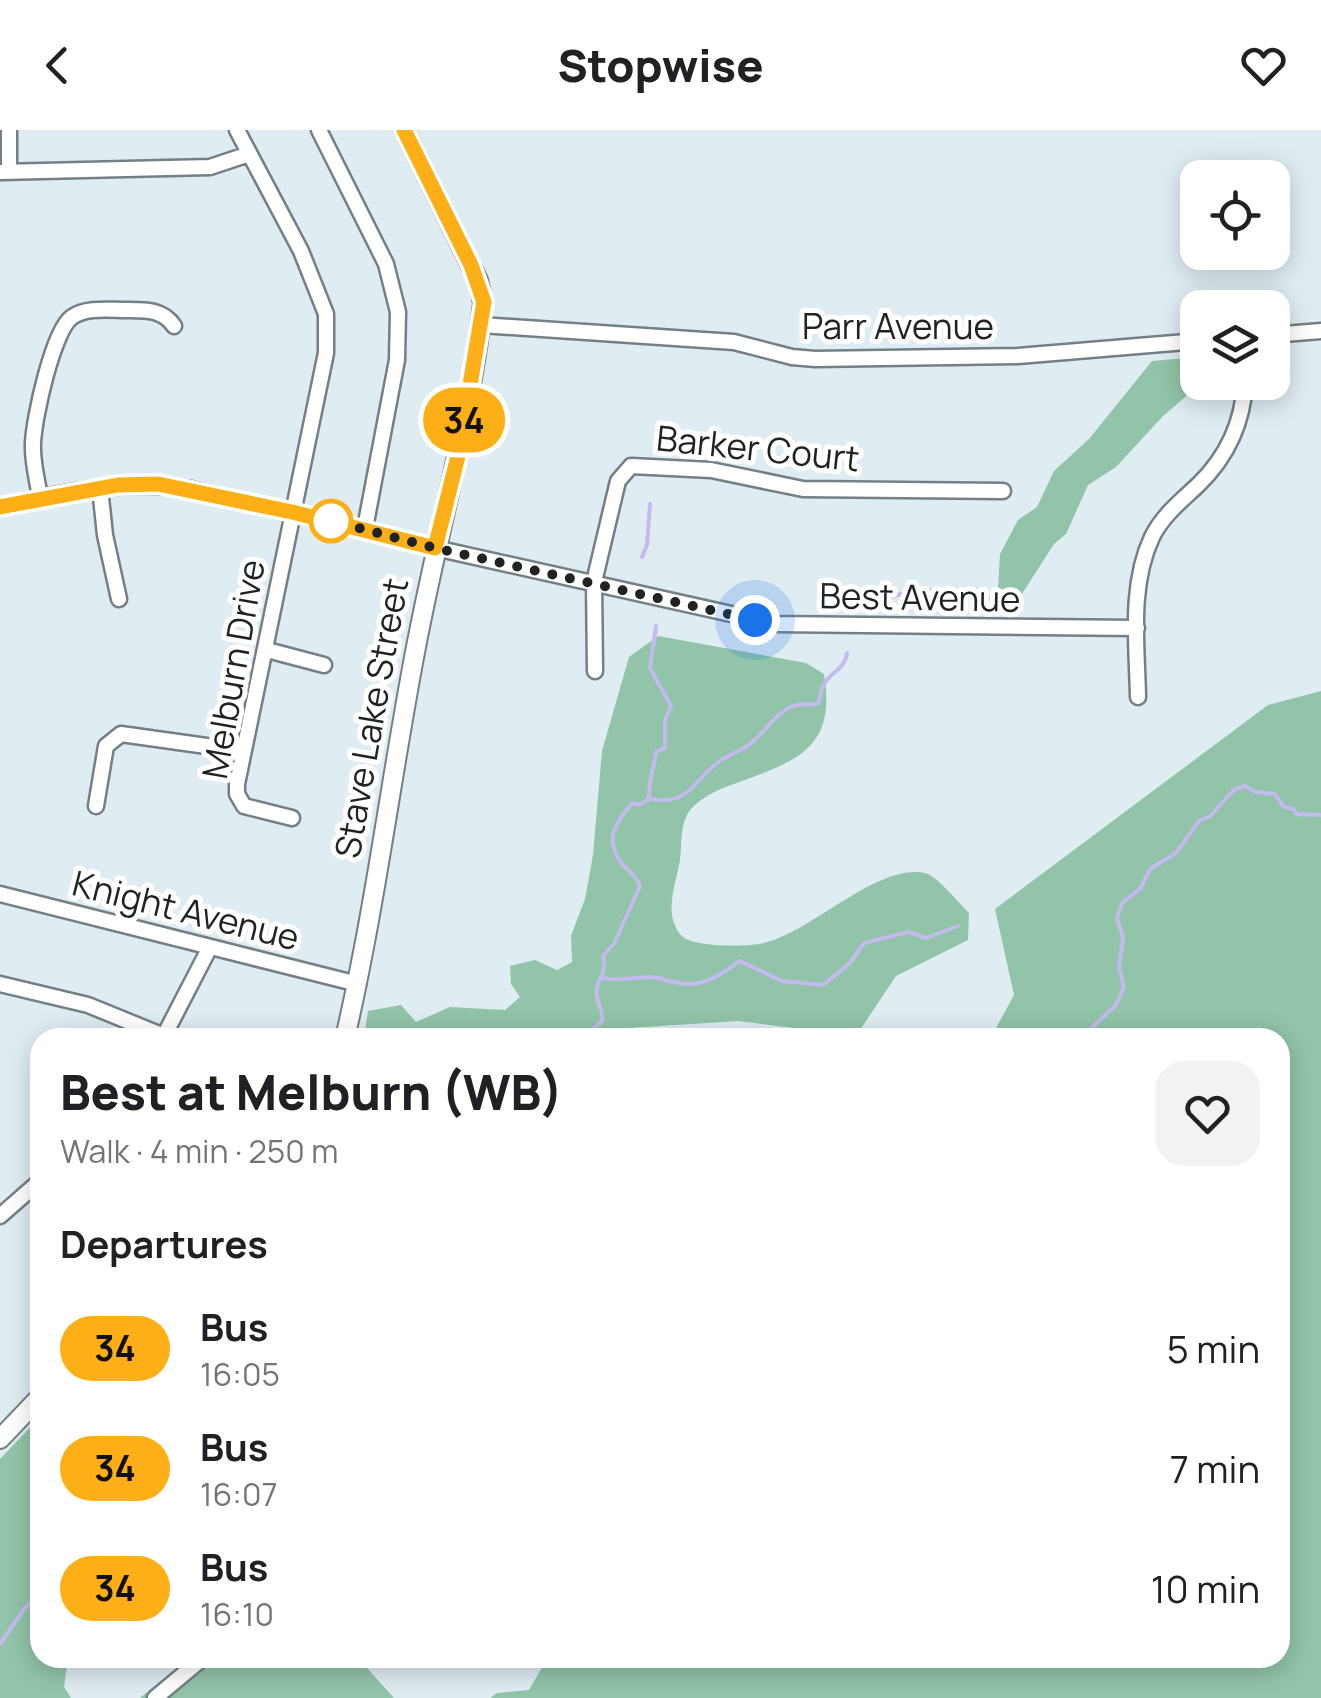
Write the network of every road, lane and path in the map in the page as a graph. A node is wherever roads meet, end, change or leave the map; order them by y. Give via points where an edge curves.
1 (9, 130) edge
2 (237, 130) edge
3 (319, 130) edge
4 (404, 130) edge
5 (249, 154) junction
6 (4, 172) edge
7 (481, 325) junction
8 (174, 326) dead end
9 (1321, 331) edge
10 (1290, 334) edge
11 (1180, 342) edge
12 (1242, 400) edge
13 (100, 488) junction
14 (1002, 491) dead end
15 (40, 497) junction
16 (0, 507) edge
17 (292, 512) junction
18 (365, 528) junction
19 (435, 548) junction
20 (594, 582) junction
21 (119, 599) dead end
22 (1137, 628) junction
23 (266, 650) junction
24 (324, 665) dead end
25 (595, 672) dead end
26 (1138, 696) dead end
27 (242, 751) junction
28 (96, 806) dead end
29 (292, 818) dead end
30 (0, 894) edge
31 (210, 947) junction
32 (0, 984) edge
33 (358, 984) junction
34 (143, 1028) edge
35 (169, 1028) edge
36 (347, 1028) edge
37 (30, 1189) edge
38 (0, 1216) edge
39 (30, 1408) edge
40 (0, 1439) edge
41 (190, 1668) edge
42 (155, 1698) edge

1 - 6 street
2 - 5 street, Melburn Drive
3 - 18 street via 386,264 398,312 398,360
4 - 7 main road, Stave Lake Street via 478,280
5 - 6 street via 210,167
5 - 17 street, Melburn Drive via 326,314 326,354
7 - 11 street, Parr Avenue via 734,342 815,360 1003,357
7 - 19 main road, Stave Lake Street
8 - 15 street via 157,312 92,310 61,328 35,420
9 - 10 street
12 - 22 street via 1222,456 1152,538 1139,573
13 - 15 street, Best Avenue
13 - 17 street, Best Avenue via 158,484
13 - 21 street
14 - 20 street, Barker Court via 802,489 712,470 638,464 618,480
15 - 16 street, Best Avenue
17 - 18 street, Best Avenue
17 - 23 street, Melburn Drive
18 - 19 street, Best Avenue
19 - 20 street, Best Avenue
19 - 33 main road, Stave Lake Street
20 - 22 street, Best Avenue via 795,626
20 - 25 street, Barker Court
22 - 26 street
23 - 24 street
23 - 27 street, Melburn Drive
27 - 28 street via 121,734 106,746
27 - 29 street, Melburn Drive via 237,794 244,806
30 - 31 street, Knight Avenue
31 - 33 street, Knight Avenue
31 - 35 street
32 - 34 street via 88,1005
33 - 36 main road, Stave Lake Street
37 - 38 street
39 - 40 main road
41 - 42 street

